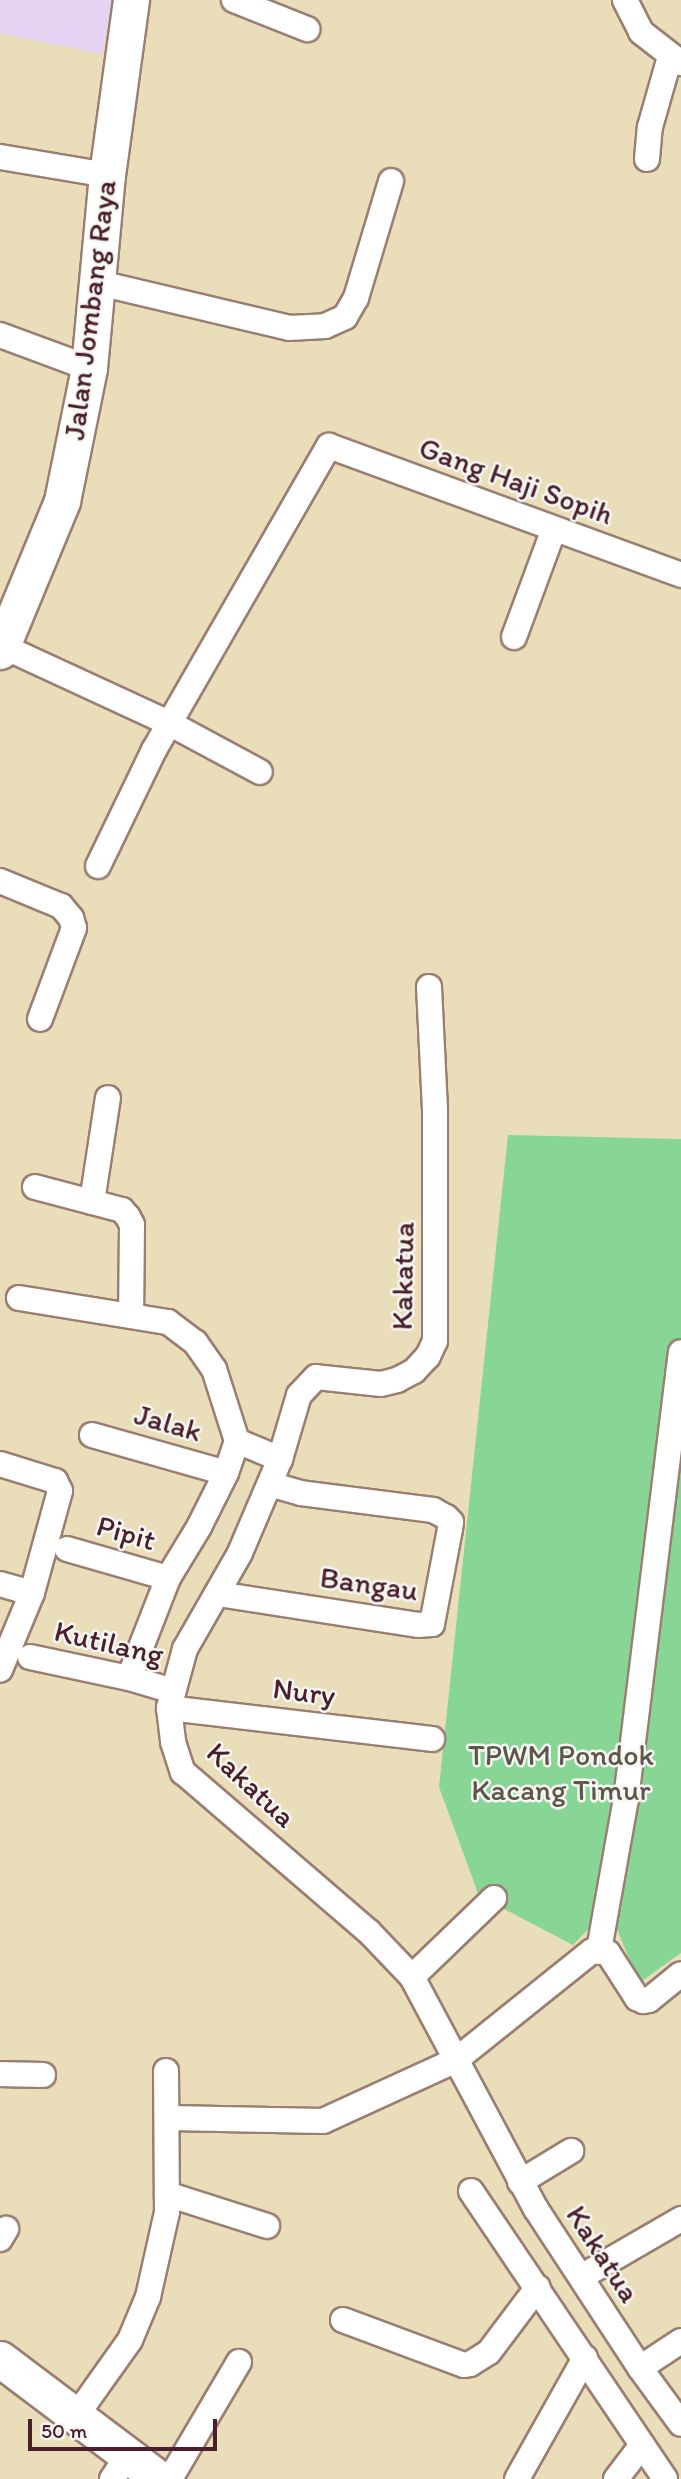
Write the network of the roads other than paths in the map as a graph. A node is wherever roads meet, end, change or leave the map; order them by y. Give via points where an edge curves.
1 (131, 0) edge
2 (234, 0) edge
3 (625, 0) edge
4 (307, 29) dead end
5 (676, 60) edge
6 (0, 157) edge
7 (647, 159) dead end
8 (107, 175) junction
9 (391, 181) dead end
10 (95, 282) junction
11 (0, 335) edge
12 (89, 368) junction
13 (554, 529) junction
14 (681, 575) edge
15 (514, 637) dead end
16 (1, 648) edge
17 (169, 723) junction
18 (260, 772) dead end
19 (98, 866) dead end
20 (0, 881) edge
21 (429, 987) dead end
22 (40, 1019) dead end
23 (108, 1098) dead end
24 (35, 1187) dead end
25 (92, 1202) junction
26 (19, 1298) dead end
27 (131, 1314) junction
28 (681, 1352) edge
29 (92, 1435) dead end
30 (258, 1450) junction
31 (0, 1464) edge
32 (226, 1472) junction
33 (270, 1483) junction
34 (67, 1549) dead end
35 (168, 1578) junction
36 (0, 1584) edge
37 (32, 1593) junction
38 (218, 1594) junction
39 (30, 1657) dead end
40 (0, 1670) edge
41 (156, 1690) junction
42 (432, 1739) dead end
43 (494, 1898) dead end
44 (599, 1950) junction
45 (681, 1974) edge
46 (412, 1977) junction
47 (456, 2060) junction
48 (166, 2071) dead end
49 (0, 2074) edge
50 (43, 2074) dead end
51 (169, 2118) junction
52 (571, 2151) dead end
53 (520, 2182) junction
54 (471, 2191) dead end
55 (167, 2194) junction
56 (681, 2218) edge
57 (267, 2226) dead end
58 (581, 2277) junction
59 (538, 2287) junction
60 (343, 2320) dead end
61 (681, 2341) edge
62 (585, 2358) junction
63 (0, 2359) edge
64 (239, 2362) dead end
65 (640, 2368) junction
66 (76, 2416) junction
67 (681, 2424) edge
68 (642, 2445) junction
69 (120, 2467) edge
70 (159, 2479) edge
71 (170, 2479) edge
72 (517, 2479) edge
73 (616, 2479) edge
74 (665, 2479) edge

1 - 8 main road, Jalan Jombang Raya
2 - 4 street
3 - 5 street via 641,32
5 - 7 street via 650,127
6 - 8 street
8 - 10 main road, Jalan Jombang Raya
9 - 10 street via 356,298 345,317 325,326 289,328
10 - 12 main road, Jalan Jombang Raya
11 - 12 street
12 - 16 main road, Jalan Jombang Raya via 62,501
13 - 14 street, Gang Haji Sopih
13 - 15 street
13 - 17 street, Gang Haji Sopih via 329,446
16 - 17 street
17 - 18 street
17 - 19 street
20 - 22 street via 61,906 74,928
21 - 30 street, Kakatua via 435,1109 435,1341 414,1371 397,1380 381,1384 325,1376 309,1381
23 - 25 street
24 - 25 street
25 - 27 street via 122,1210 132,1225
26 - 27 street
27 - 30 street via 168,1322 195,1342
28 - 44 street via 626,1799
29 - 32 street, Jalak
30 - 32 street
30 - 33 street, Kakatua
31 - 37 street via 55,1482 60,1491
32 - 35 street
33 - 38 street, Kakatua
33 - 38 street, Bangau via 301,1493 433,1510 446,1517 451,1522 432,1624
34 - 35 street, Pipit
35 - 41 street
36 - 37 street
37 - 40 street
38 - 41 street, Kakatua
39 - 41 street, Kutilang
41 - 42 street, Nury
41 - 46 street, Kakatua via 183,1772 369,1932
43 - 46 street
44 - 45 street via 608,1953 643,2001
44 - 47 street
46 - 47 street, Kakatua
47 - 51 street via 323,2121
47 - 53 street, Kakatua
48 - 51 street
49 - 50 street
51 - 55 street
52 - 53 street
53 - 58 street, Kakatua
54 - 59 street
55 - 57 street
55 - 66 street via 148,2297 130,2340
56 - 58 street
58 - 65 street, Kakatua
59 - 60 street via 489,2352 470,2364
59 - 62 street
61 - 65 street
62 - 68 street
62 - 72 street
63 - 66 main road
64 - 71 street
65 - 67 street, Kakatua
66 - 69 main road
68 - 73 street
68 - 74 street
69 - 70 main road

